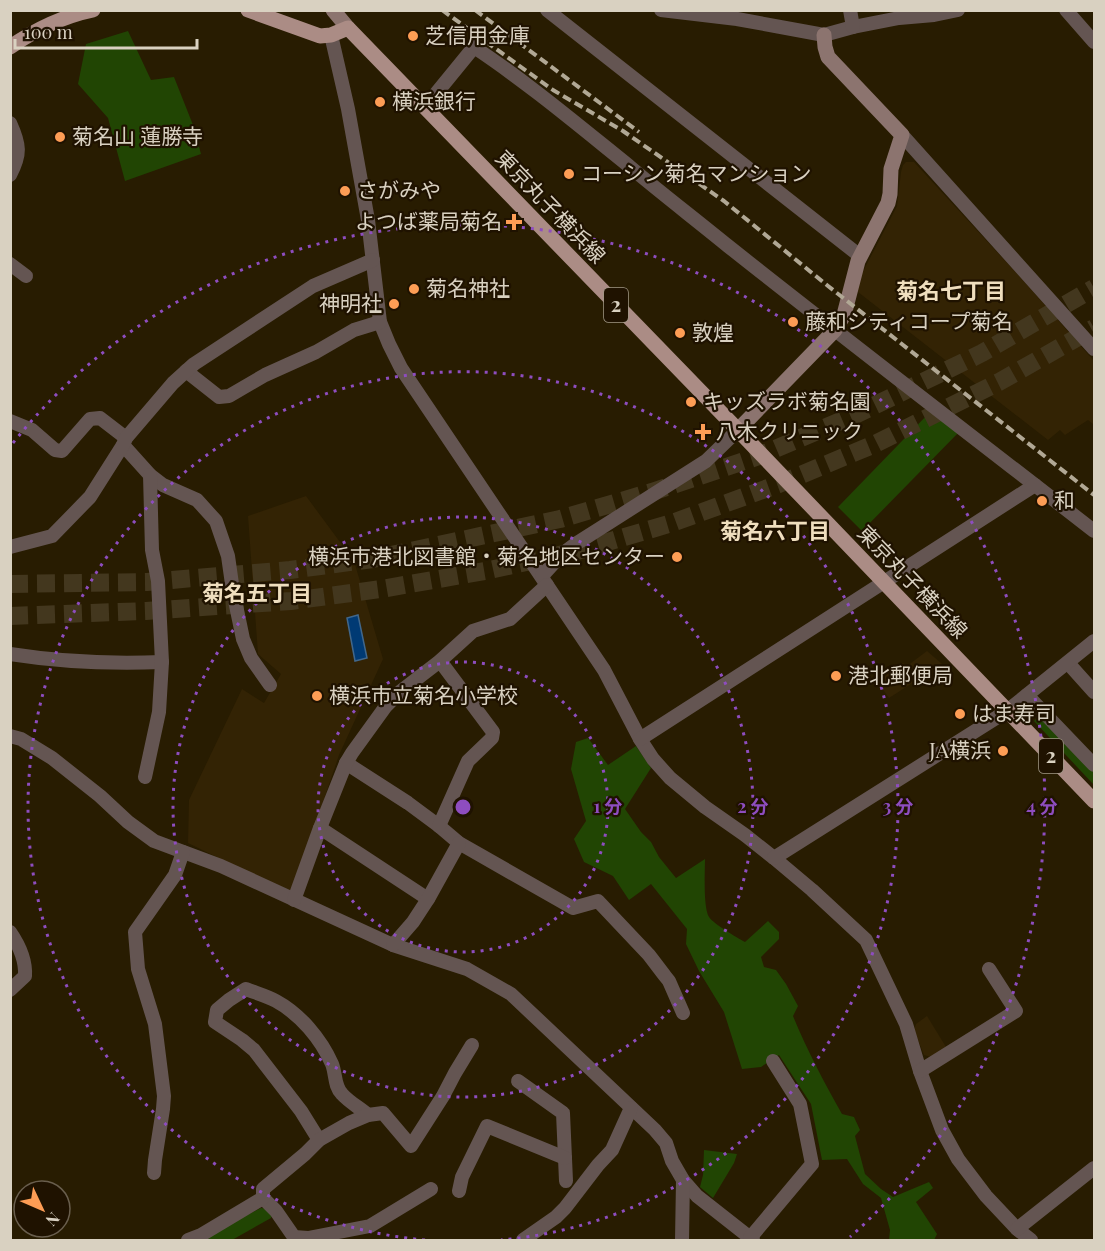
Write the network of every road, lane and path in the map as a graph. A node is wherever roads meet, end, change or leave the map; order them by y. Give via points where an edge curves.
1 (93, 10) edge
2 (248, 10) edge
3 (333, 10) edge
4 (547, 10) edge
5 (661, 10) edge
6 (850, 10) edge
7 (958, 10) edge
8 (1066, 10) edge
9 (738, 15) edge
10 (853, 27) junction
11 (348, 28) junction
12 (331, 35) junction
13 (824, 35) junction
14 (1095, 42) edge
15 (10, 47) edge
16 (425, 107) junction
17 (10, 123) edge
18 (902, 135) junction
19 (10, 175) edge
20 (860, 256) junction
21 (373, 260) junction
22 (10, 264) edge
23 (26, 276) dead end
24 (380, 322) junction
25 (835, 330) junction
26 (1095, 349) edge
27 (186, 371) junction
28 (10, 421) edge
29 (738, 430) junction
30 (125, 442) junction
31 (150, 475) junction
32 (1035, 485) junction
33 (1095, 531) edge
34 (10, 547) edge
35 (544, 581) junction
36 (884, 583) junction
37 (1095, 641) edge
38 (10, 654) edge
39 (440, 661) junction
40 (162, 662) junction
41 (1068, 663) junction
42 (270, 685) dead end
43 (1095, 692) edge
44 (1027, 695) junction
45 (1007, 711) junction
46 (10, 736) edge
47 (640, 739) junction
48 (346, 763) junction
49 (1095, 765) edge
50 (145, 777) dead end
51 (1095, 801) edge
52 (439, 826) junction
53 (320, 828) junction
54 (459, 843) junction
55 (183, 852) junction
56 (774, 858) junction
57 (428, 899) junction
58 (294, 900) junction
59 (10, 932) edge
60 (393, 945) junction
61 (988, 969) dead end
62 (10, 990) edge
63 (683, 1013) dead end
64 (472, 1045) dead end
65 (773, 1061) dead end
66 (920, 1071) junction
67 (518, 1081) dead end
68 (631, 1108) junction
69 (368, 1114) junction
70 (319, 1140) junction
71 (565, 1158) junction
72 (1095, 1168) edge
73 (154, 1173) dead end
74 (683, 1180) junction
75 (566, 1181) dead end
76 (431, 1189) dead end
77 (459, 1191) dead end
78 (263, 1198) junction
79 (1017, 1229) junction
80 (751, 1239) edge
81 (188, 1240) edge
82 (523, 1240) edge
83 (682, 1240) edge
84 (1031, 1240) edge

1 - 15 main road via 49,25
2 - 12 main road via 310,33
3 - 11 street
4 - 20 street
5 - 9 street
6 - 10 street
7 - 10 street
8 - 14 street
9 - 13 street
10 - 13 street
11 - 12 main road
11 - 16 main road, 東京丸子横浜線 / 2
12 - 21 street via 352,130
13 - 18 street via 828,57
16 - 25 street via 474,47 599,141
16 - 29 main road, 東京丸子横浜線 / 2
17 - 19 street via 20,149
18 - 20 street via 891,169 888,203
18 - 26 street
20 - 25 street via 844,315
21 - 24 street
21 - 27 street via 313,286
22 - 23 street
24 - 27 street via 354,330 228,396 219,397
24 - 35 street via 401,368
25 - 29 street
25 - 32 street
27 - 30 street
28 - 30 street via 32,430 55,450 62,451 90,419 100,418
29 - 35 street via 706,461 562,554
29 - 36 main road, 東京丸子横浜線 / 2
30 - 31 street
30 - 34 street via 90,497 52,536
31 - 40 street
31 - 42 street via 197,500 216,521 228,556 243,639 250,658
32 - 33 street
32 - 36 street
35 - 39 street via 510,619 473,631
35 - 47 street via 604,670
36 - 45 main road, 東京丸子横浜線 / 2
36 - 47 street
37 - 41 street
38 - 40 street via 60,661
39 - 48 street via 386,706
39 - 52 street via 492,732 492,738 468,761
40 - 50 street via 159,712
41 - 43 street
41 - 44 street
44 - 45 street
44 - 49 street
45 - 51 main road, 東京丸子横浜線 / 2
45 - 56 street
46 - 55 street via 52,758 154,841
47 - 56 street via 670,778
48 - 52 street
48 - 53 street
52 - 54 street
53 - 57 street
53 - 58 street
54 - 57 street
54 - 63 street via 573,908 598,901 665,975
55 - 58 street
55 - 73 street via 175,875 135,932 138,969 155,1024 164,1096
56 - 66 street via 866,940 906,1024
57 - 60 street
58 - 60 street
59 - 62 street via 26,968 25,976
60 - 68 street via 466,969 511,994
61 - 66 street via 1016,1011
64 - 69 street via 411,1146 383,1113
65 - 80 street via 800,1104 812,1164
66 - 79 street via 942,1130 958,1159
67 - 71 street via 562,1113
68 - 74 street via 666,1143
68 - 82 street via 612,1150 565,1208
69 - 70 street
69 - 70 street via 342,1095 333,1066 312,1030 277,1001 246,989 217,1010 215,1022 254,1050
70 - 78 street via 263,1189
71 - 75 street
71 - 77 street via 487,1126
72 - 79 street
74 - 80 street
74 - 83 street
76 - 78 street via 370,1226 308,1238 294,1237
78 - 81 street
79 - 84 street

